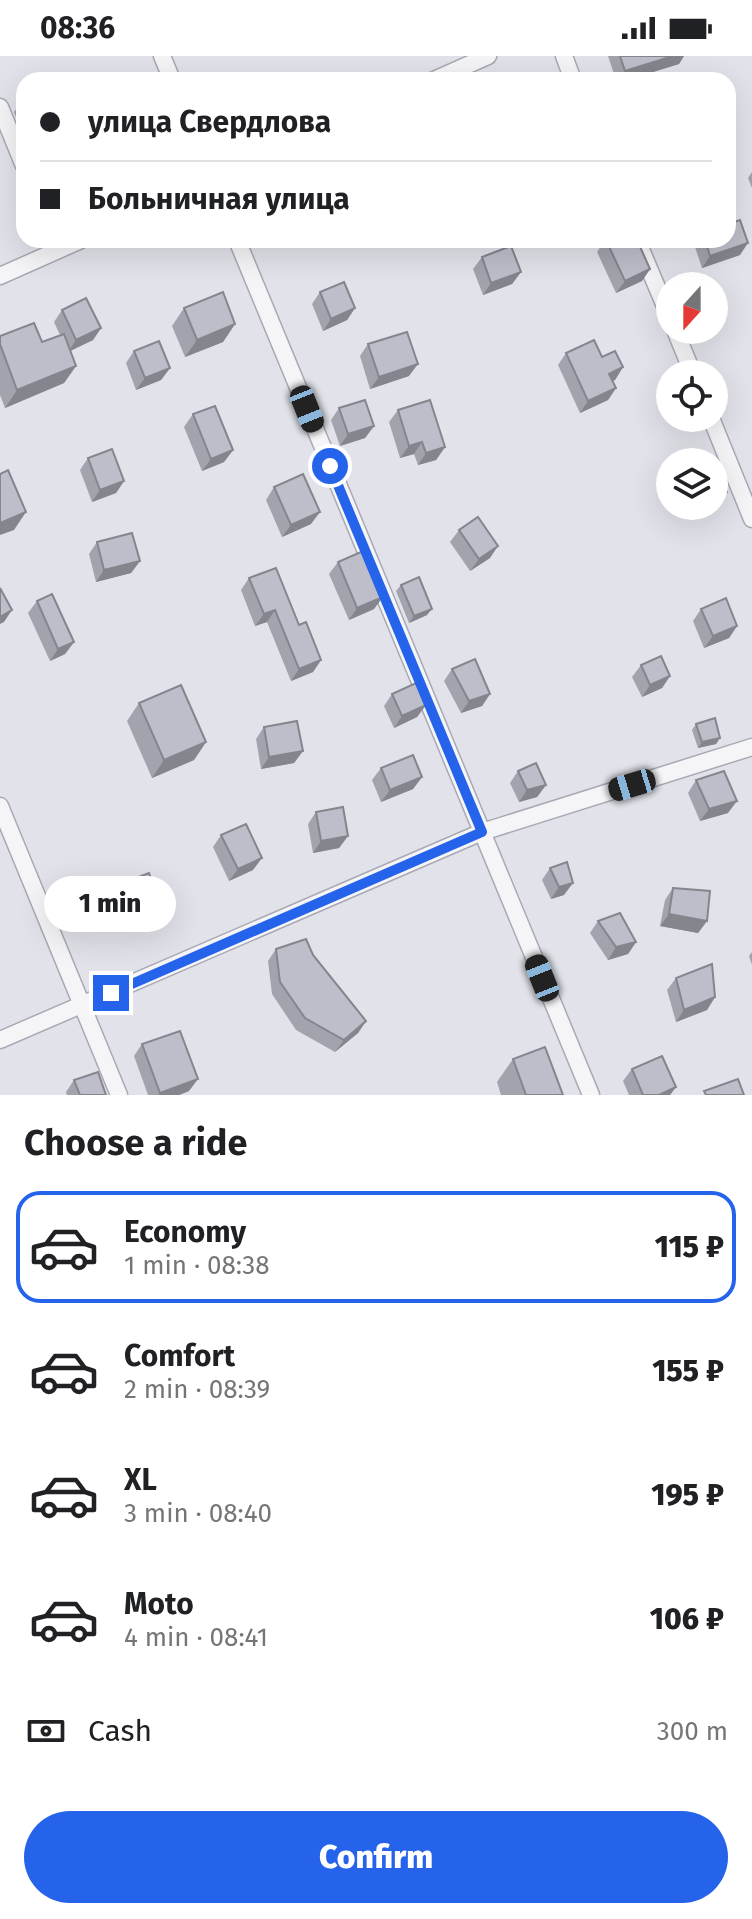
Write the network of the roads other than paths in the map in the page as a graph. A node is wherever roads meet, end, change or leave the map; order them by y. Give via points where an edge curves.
1 (488, 56) edge
2 (452, 72) edge
3 (0, 107) edge
4 (16, 146) edge
5 (51, 248) edge
6 (240, 248) edge
7 (640, 248) edge
8 (0, 276) edge
9 (656, 285) edge
10 (717, 432) edge
11 (752, 519) edge
12 (752, 747) edge
13 (0, 806) edge
14 (482, 832) junction
15 (82, 1005) junction
16 (0, 1040) edge
17 (119, 1095) edge
18 (591, 1095) edge

1 - 2 street
3 - 4 street
5 - 8 street
6 - 14 street
7 - 9 street
10 - 11 street
12 - 14 street
13 - 15 street
14 - 15 street
14 - 18 street
15 - 16 street
15 - 17 street

